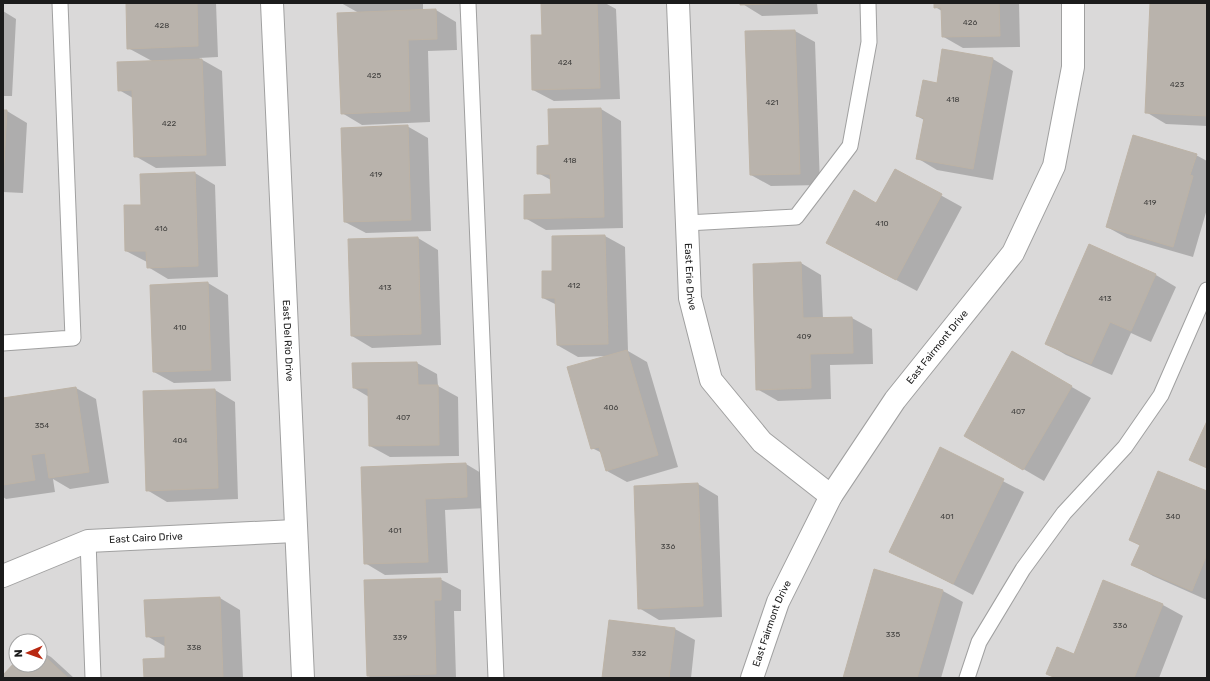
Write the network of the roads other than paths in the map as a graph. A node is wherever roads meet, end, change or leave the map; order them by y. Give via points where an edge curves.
1 (60, 3) edge
2 (272, 3) edge
3 (468, 3) edge
4 (678, 3) edge
5 (868, 3) edge
6 (1073, 3) edge
7 (687, 223) junction
8 (1207, 290) edge
9 (3, 343) edge
10 (831, 496) junction
11 (295, 531) junction
12 (88, 541) junction
13 (3, 576) edge
14 (93, 678) edge
15 (303, 678) edge
16 (496, 678) edge
17 (752, 678) edge
18 (968, 678) edge

1 - 9 lane via 73,338
2 - 11 street, East Del Rio Drive
3 - 16 lane
4 - 7 street, East Erie Drive
5 - 7 lane via 869,42 850,146 796,216
6 - 10 street, East Fairmont Drive via 1073,68 1054,166 1013,253 895,400
7 - 10 street, East Erie Drive via 690,298 711,380 762,442
8 - 18 lane via 1161,395 1125,447 1064,512 1023,569 979,642
10 - 17 street, East Fairmont Drive via 778,602
11 - 12 street, East Cairo Drive
11 - 15 street, East Del Rio Drive
12 - 13 street, East Cairo Drive
12 - 14 lane

